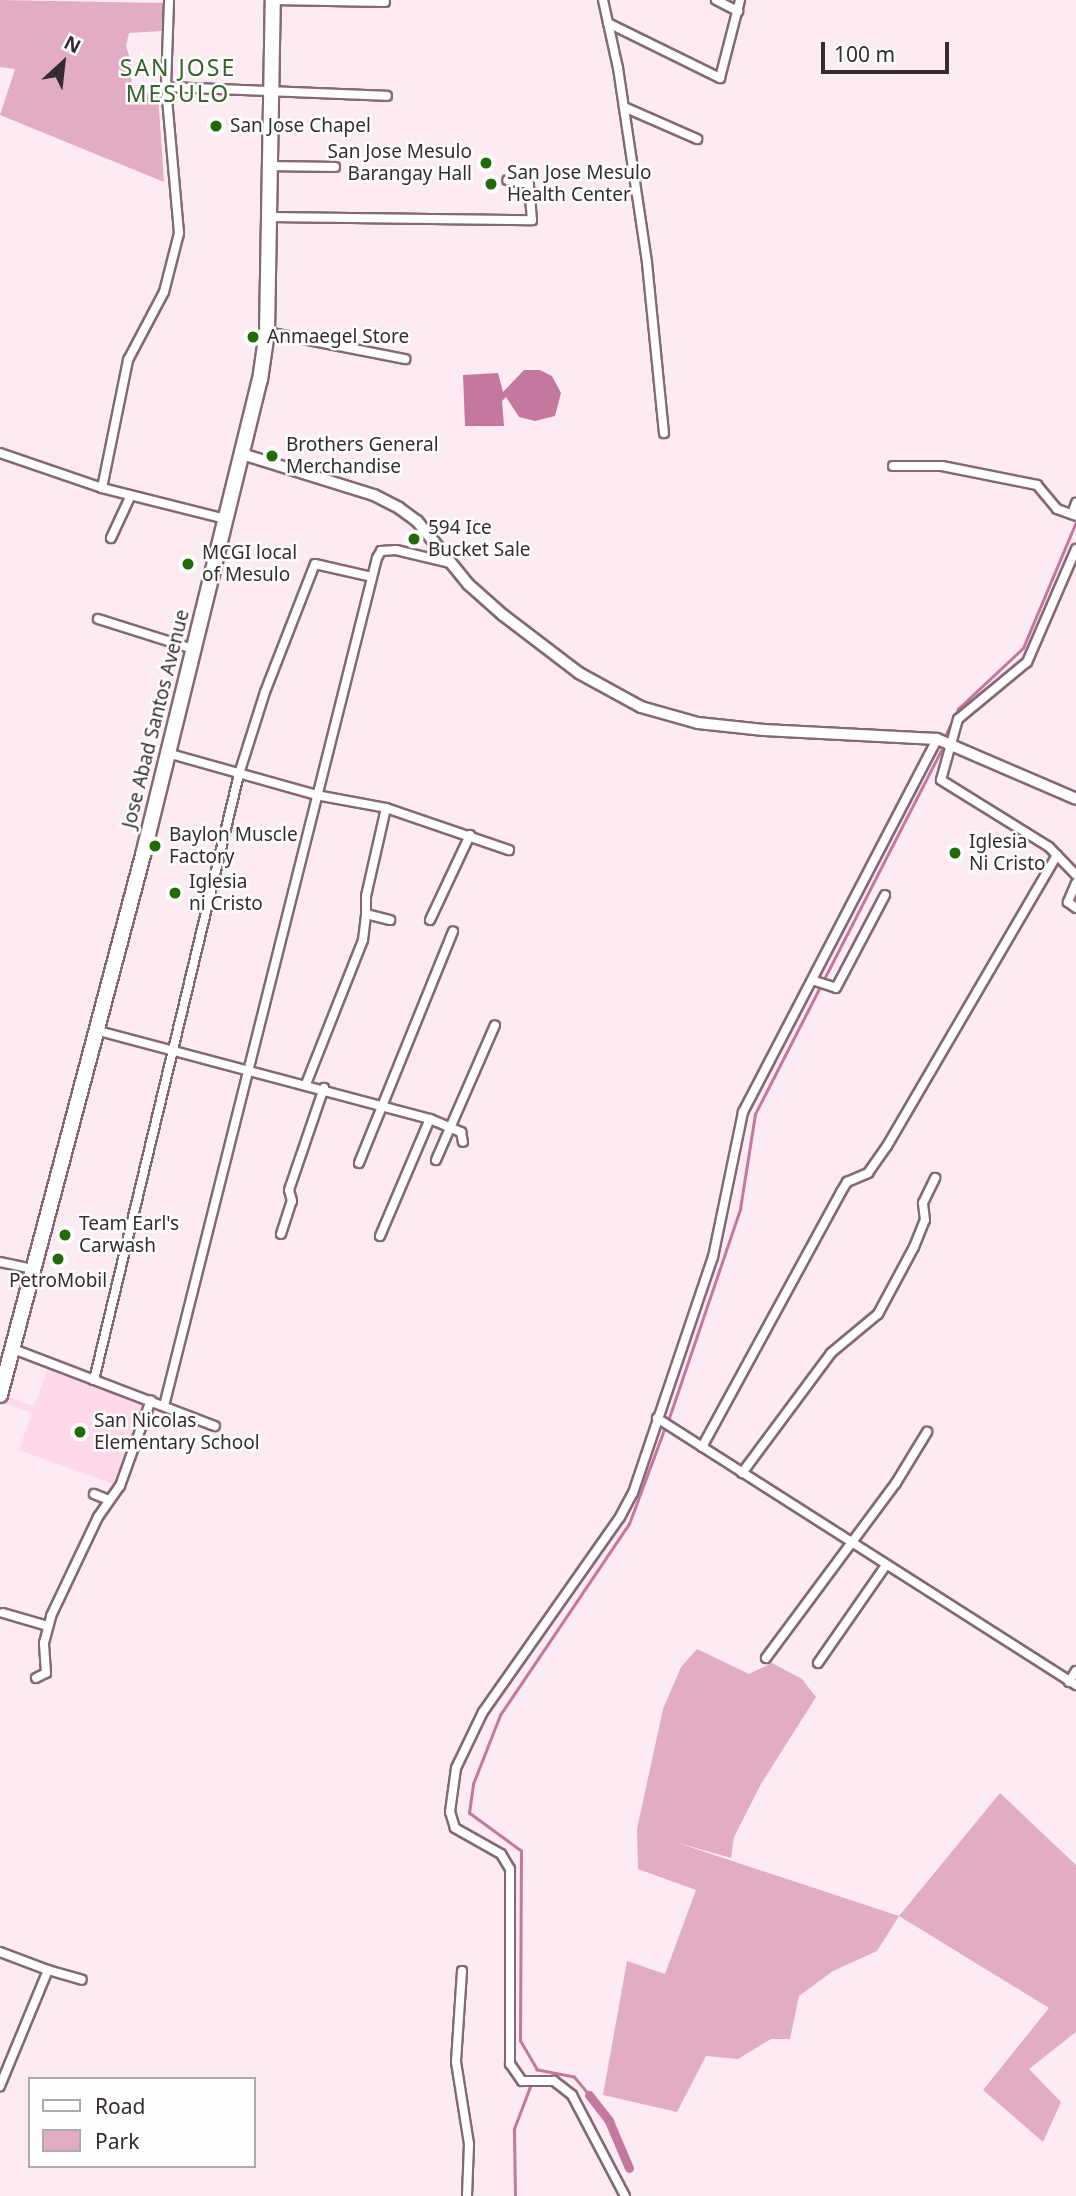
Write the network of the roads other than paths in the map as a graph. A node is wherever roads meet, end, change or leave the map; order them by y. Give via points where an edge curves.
1 (169, 0) edge
2 (273, 0) edge
3 (603, 0) edge
4 (716, 0) edge
5 (740, 0) edge
6 (385, 2) dead end
7 (738, 11) junction
8 (608, 23) junction
9 (166, 87) junction
10 (270, 93) junction
11 (387, 96) dead end
12 (624, 107) junction
13 (697, 138) dead end
14 (270, 166) junction
15 (335, 167) dead end
16 (507, 180) dead end
17 (269, 217) junction
18 (267, 332) junction
19 (405, 359) dead end
20 (664, 433) dead end
21 (0, 453) edge
22 (242, 454) junction
23 (892, 466) dead end
24 (102, 488) junction
25 (131, 495) junction
26 (1076, 503) edge
27 (1074, 515) edge
28 (225, 519) junction
29 (111, 538) dead end
30 (1076, 550) edge
31 (450, 563) junction
32 (372, 577) junction
33 (97, 619) dead end
34 (192, 649) junction
35 (937, 739) junction
36 (951, 744) junction
37 (167, 753) junction
38 (239, 774) junction
39 (316, 795) junction
40 (1076, 799) edge
41 (386, 808) junction
42 (470, 835) junction
43 (509, 850) dead end
44 (1057, 855) junction
45 (1076, 875) edge
46 (1076, 883) edge
47 (885, 895) dead end
48 (1076, 908) edge
49 (366, 914) junction
50 (390, 920) dead end
51 (430, 920) dead end
52 (453, 931) dead end
53 (813, 981) junction
54 (495, 1025) dead end
55 (95, 1030) junction
56 (174, 1050) junction
57 (247, 1069) junction
58 (306, 1084) junction
59 (324, 1088) junction
60 (382, 1105) junction
61 (430, 1119) junction
62 (452, 1127) junction
63 (463, 1142) dead end
64 (436, 1160) dead end
65 (359, 1163) dead end
66 (935, 1178) dead end
67 (281, 1234) dead end
68 (380, 1236) dead end
69 (0, 1262) edge
70 (33, 1269) junction
71 (13, 1349) junction
72 (94, 1380) junction
73 (0, 1395) edge
74 (151, 1400) junction
75 (164, 1406) junction
76 (659, 1419) junction
77 (215, 1426) dead end
78 (927, 1432) dead end
79 (702, 1447) junction
80 (742, 1473) junction
81 (93, 1494) dead end
82 (109, 1500) junction
83 (852, 1544) junction
84 (886, 1564) junction
85 (3, 1613) dead end
86 (48, 1626) junction
87 (766, 1658) dead end
88 (818, 1663) dead end
89 (1076, 1671) edge
90 (36, 1678) dead end
91 (1073, 1684) edge
92 (0, 1952) edge
93 (48, 1970) junction
94 (462, 1971) dead end
95 (82, 1980) dead end
96 (0, 2086) edge
97 (467, 2196) edge
98 (625, 2196) edge

1 - 9 street
2 - 6 street
2 - 10 highway, Jose Abad Santos Avenue
3 - 8 street
4 - 7 street
5 - 7 street
7 - 8 street via 720,78
8 - 12 street
9 - 10 street
9 - 24 street via 178,233 164,292 128,360
10 - 11 street
10 - 14 highway, Jose Abad Santos Avenue
12 - 13 street
12 - 20 street via 647,263
14 - 15 street
14 - 17 highway, Jose Abad Santos Avenue
16 - 17 street via 529,184 533,220
17 - 18 highway, Jose Abad Santos Avenue
18 - 19 street
18 - 22 highway, Jose Abad Santos Avenue
21 - 24 street
22 - 28 highway, Jose Abad Santos Avenue
22 - 31 main road via 374,495 399,508 417,521
23 - 27 street via 942,466 1037,485 1056,509
24 - 25 street
25 - 28 street
25 - 29 street
26 - 27 street
28 - 34 highway, Jose Abad Santos Avenue
30 - 36 street via 1027,662 958,719
31 - 32 street via 387,550 377,558
31 - 35 main road via 503,615 568,665 641,707 698,723
32 - 38 street via 321,563 310,571
32 - 39 street
33 - 34 street
34 - 37 highway, Jose Abad Santos Avenue
35 - 36 main road
35 - 53 street
36 - 40 main road
36 - 44 street via 943,784
37 - 38 street
37 - 55 highway, Jose Abad Santos Avenue
38 - 39 street
38 - 56 street
39 - 41 street
39 - 57 street
41 - 42 street
41 - 49 street
42 - 43 street
42 - 51 street
44 - 45 street
44 - 79 street via 887,1146 868,1173 848,1182 841,1192
46 - 48 street via 1068,902
47 - 53 street via 836,988
49 - 50 street
49 - 58 street via 363,940
52 - 60 street
53 - 76 street via 743,1112 713,1257
54 - 62 street
55 - 56 street
55 - 70 highway, Jose Abad Santos Avenue
56 - 57 street
56 - 72 street
57 - 58 street
57 - 75 street
58 - 59 street
59 - 60 street
59 - 67 street via 289,1190 292,1200
60 - 61 street
60 - 65 street
61 - 62 street
61 - 68 street
62 - 63 street via 461,1132
62 - 64 street
66 - 80 street via 923,1203 925,1220 914,1247 878,1314 831,1353
69 - 70 street
70 - 71 highway, Jose Abad Santos Avenue
71 - 72 street
71 - 73 highway, Jose Abad Santos Avenue
72 - 74 street
74 - 75 street
74 - 82 street via 124,1479
75 - 77 street
76 - 79 street
76 - 98 street via 620,1517 483,1712 454,1776 450,1812 455,1828 501,1854 510,1869 510,2064 522,2081 554,2081 572,2095
78 - 83 street
79 - 80 street
80 - 83 street
81 - 82 street
82 - 86 street
83 - 84 street
83 - 87 street
84 - 88 street
84 - 91 street
85 - 86 street
86 - 90 street via 46,1673
89 - 91 street
92 - 93 street
93 - 95 street
93 - 96 street
94 - 97 street via 456,2062 469,2144

